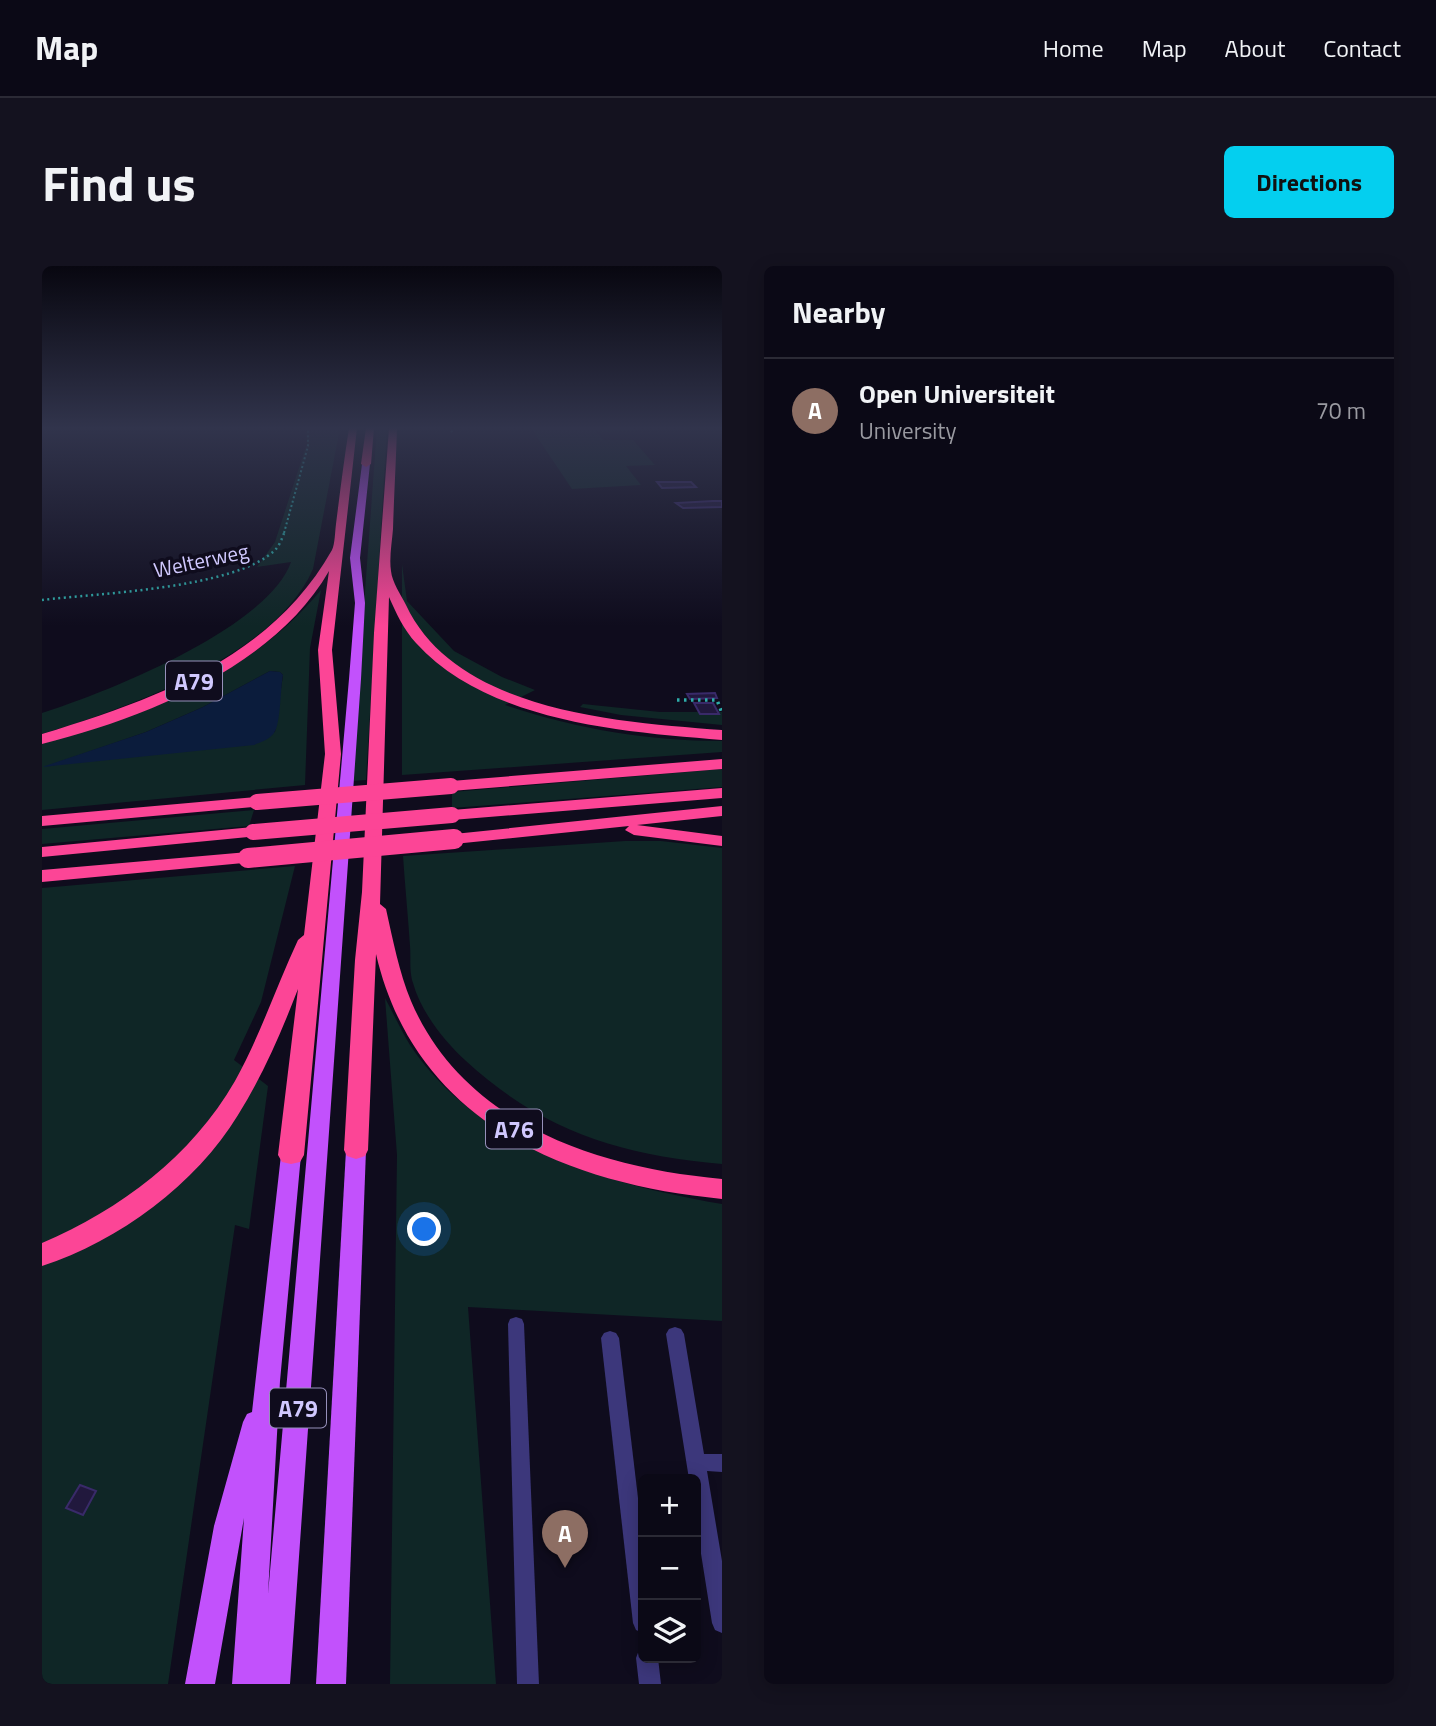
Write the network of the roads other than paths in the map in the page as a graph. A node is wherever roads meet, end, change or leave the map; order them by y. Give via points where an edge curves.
1 (345, 494) edge
2 (362, 494) edge
3 (389, 494) edge
4 (338, 545) junction
5 (384, 572) junction
6 (722, 735) edge
7 (42, 740) edge
8 (722, 764) edge
9 (722, 793) edge
10 (722, 811) edge
11 (42, 821) edge
12 (579, 827) junction
13 (722, 841) edge
14 (42, 852) edge
15 (42, 876) edge
16 (372, 892) junction
17 (315, 924) junction
18 (356, 1150) joint
19 (291, 1155) joint
20 (722, 1189) edge
21 (42, 1255) edge
22 (516, 1324) dead end
23 (675, 1334) dead end
24 (610, 1338) dead end
25 (267, 1381) junction
26 (696, 1462) junction
27 (722, 1463) edge
28 (640, 1600) edge
29 (722, 1623) edge
30 (648, 1663) edge
31 (200, 1684) edge
32 (247, 1684) edge
33 (275, 1684) edge
34 (331, 1684) edge
35 (528, 1684) edge
36 (650, 1684) edge

1 - 4 highway, A79
2 - 33 main road, A79 via 355,558 360,603 356,665
3 - 5 highway, A79
4 - 7 highway, A79 via 300,606 246,650 160,697
4 - 17 highway, A79 via 325,663 332,754
5 - 6 highway via 420,640 448,665 483,685 531,704 593,720
5 - 16 highway, A79
8 - 11 highway, bridge
9 - 14 highway, bridge
10 - 12 highway
12 - 13 highway
12 - 15 highway, bridge
16 - 18 highway, A79
16 - 20 highway, A76 via 401,1004 438,1065 475,1103 526,1136 588,1162 652,1181
17 - 19 highway, A79
17 - 21 highway, A79 via 247,1082 209,1136 173,1175 123,1214
18 - 34 main road, A79
19 - 25 main road, A79
22 - 35 lane
23 - 26 lane
24 - 28 lane
25 - 31 main road, A79 via 228,1526
25 - 32 main road, A79
26 - 27 lane
26 - 29 lane
30 - 36 lane

